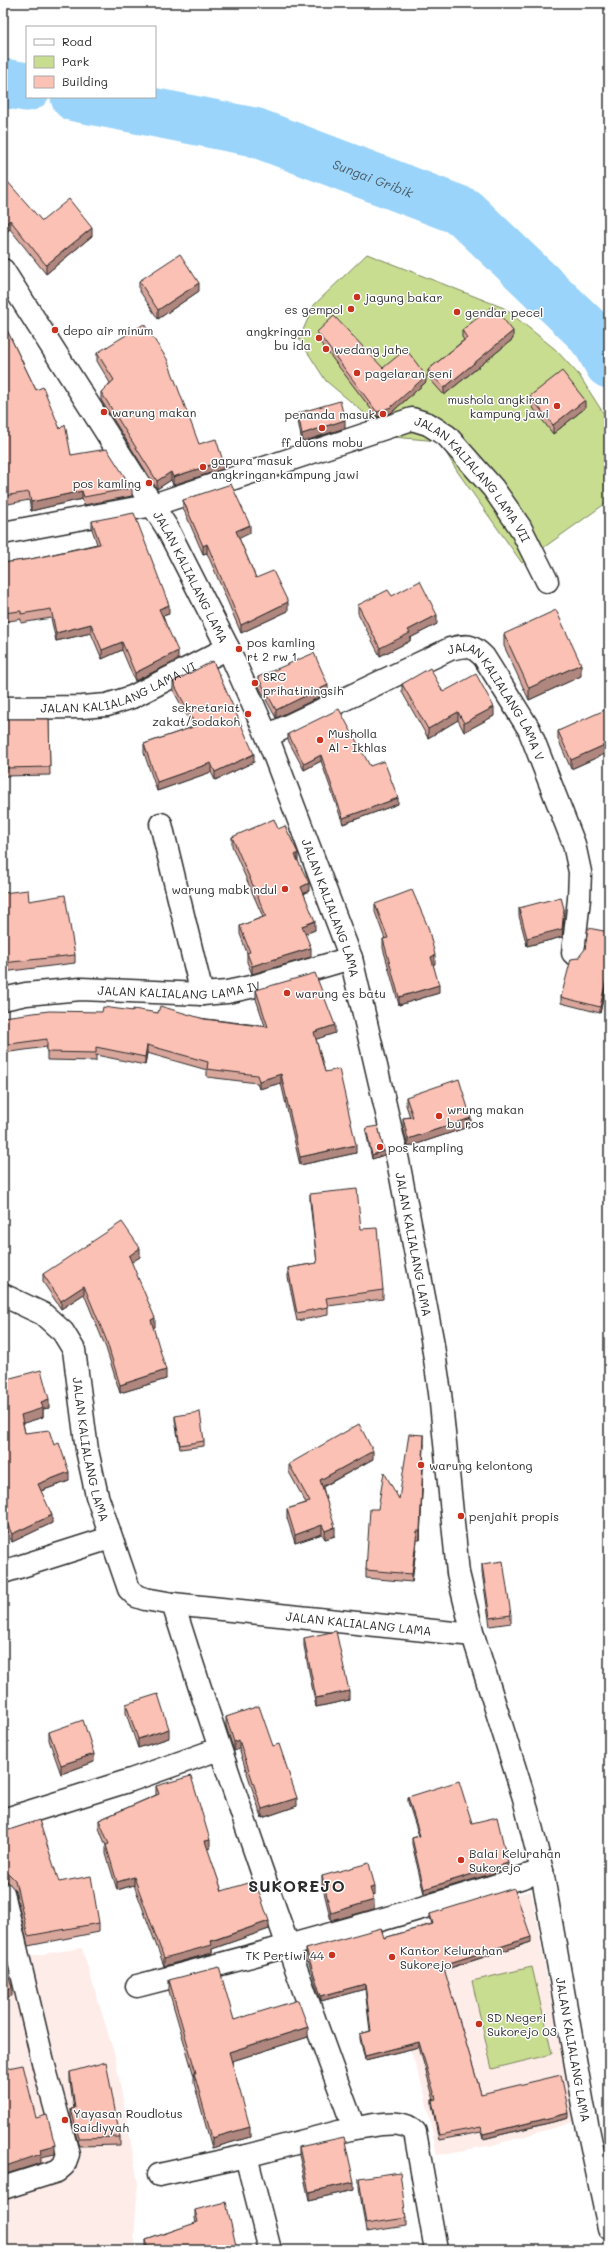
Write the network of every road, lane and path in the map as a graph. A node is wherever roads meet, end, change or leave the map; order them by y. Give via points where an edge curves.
1 (4, 275) edge
2 (153, 505) junction
3 (3, 533) edge
4 (547, 580) dead end
5 (228, 648) junction
6 (3, 708) edge
7 (267, 736) junction
8 (161, 824) dead end
9 (573, 953) dead end
10 (352, 958) junction
11 (202, 994) junction
12 (3, 999) edge
13 (3, 1295) edge
14 (110, 1538) junction
15 (3, 1572) edge
16 (173, 1604) junction
17 (473, 1635) junction
18 (219, 1749) junction
19 (3, 1820) edge
20 (542, 1871) junction
21 (3, 1893) edge
22 (288, 1948) junction
23 (137, 1986) dead end
24 (354, 2128) junction
25 (246, 2156) junction
26 (159, 2175) dead end
27 (3, 2188) edge
28 (609, 2228) edge
29 (270, 2250) edge
30 (436, 2250) edge

1 - 2 street, JALAN KALIALANG LAMA
2 - 3 street, JALAN KALIALANG LAMA VII
2 - 4 street, JALAN KALIALANG LAMA VII via 412,419 428,424 447,436 493,488 520,527
2 - 5 street, JALAN KALIALANG LAMA
5 - 6 street, JALAN KALIALANG LAMA VI via 132,697 107,705
5 - 7 street, JALAN KALIALANG LAMA
7 - 9 street, JALAN KALIALANG LAMA V via 450,649 464,646 475,648 484,657 529,729 574,844 580,872
7 - 10 street, JALAN KALIALANG LAMA
8 - 11 street
10 - 11 street, JALAN KALIALANG LAMA IV via 255,986
10 - 17 street, JALAN KALIALANG LAMA via 398,1161 432,1339 458,1573
11 - 12 street, JALAN KALIALANG LAMA IV via 81,989 26,994
13 - 14 street, JALAN KALIALANG LAMA via 43,1314 63,1332 74,1350 88,1450 97,1496
14 - 15 street
14 - 16 street, JALAN KALIALANG LAMA via 129,1589 136,1596
16 - 17 street, JALAN KALIALANG LAMA
16 - 18 street
17 - 20 street, JALAN KALIALANG LAMA via 524,1798
18 - 19 street
18 - 22 street
20 - 22 street via 441,1904
20 - 28 street, JALAN KALIALANG LAMA
21 - 27 street via 44,2066 68,2154 64,2165 57,2171
22 - 23 street
22 - 24 street
24 - 25 street
24 - 30 street via 402,2123 415,2132
25 - 26 street
25 - 29 street

